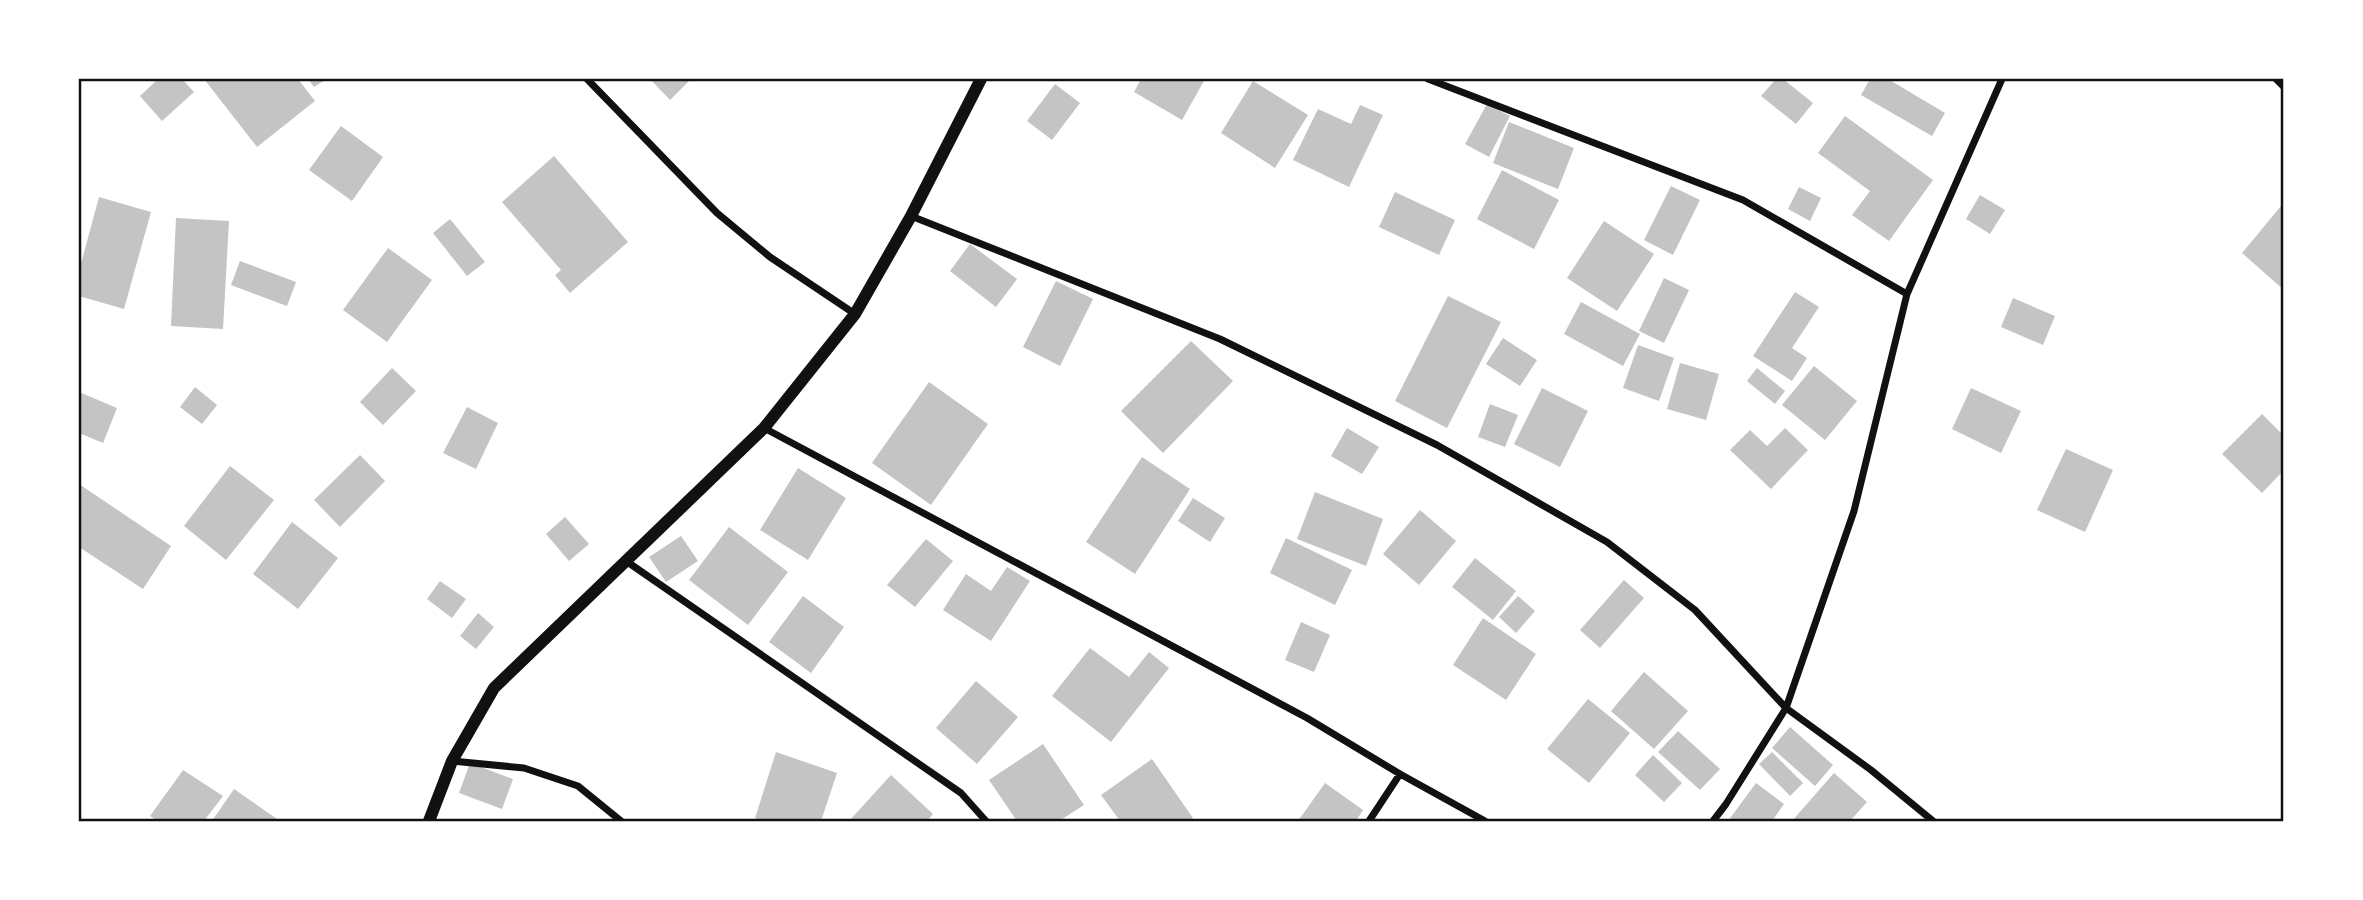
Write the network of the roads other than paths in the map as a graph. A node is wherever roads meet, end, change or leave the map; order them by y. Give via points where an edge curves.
1 (587, 79) edge
2 (981, 79) edge
3 (1428, 79) edge
4 (2002, 79) edge
5 (2276, 79) edge
6 (2284, 87) edge
7 (911, 216) junction
8 (1907, 294) junction
9 (855, 314) junction
10 (764, 428) junction
11 (626, 561) junction
12 (1786, 708) junction
13 (452, 761) junction
14 (1400, 774) junction
15 (429, 821) edge
16 (621, 821) edge
17 (986, 821) edge
18 (1369, 821) edge
19 (1485, 821) edge
20 (1713, 821) edge
21 (1933, 821) edge

1 - 9 street via 717,213 770,257
2 - 7 street
3 - 8 street via 1743,200
4 - 8 street
5 - 6 street
7 - 9 street
7 - 12 street via 1220,339 1437,445 1607,542 1695,610
8 - 12 street via 1854,511
9 - 10 street
10 - 11 street
10 - 14 street via 1307,718
11 - 13 street via 494,688
11 - 17 street via 961,793
12 - 20 street
12 - 21 street
13 - 15 street
13 - 16 street via 524,768 578,786
14 - 18 street
14 - 19 street

